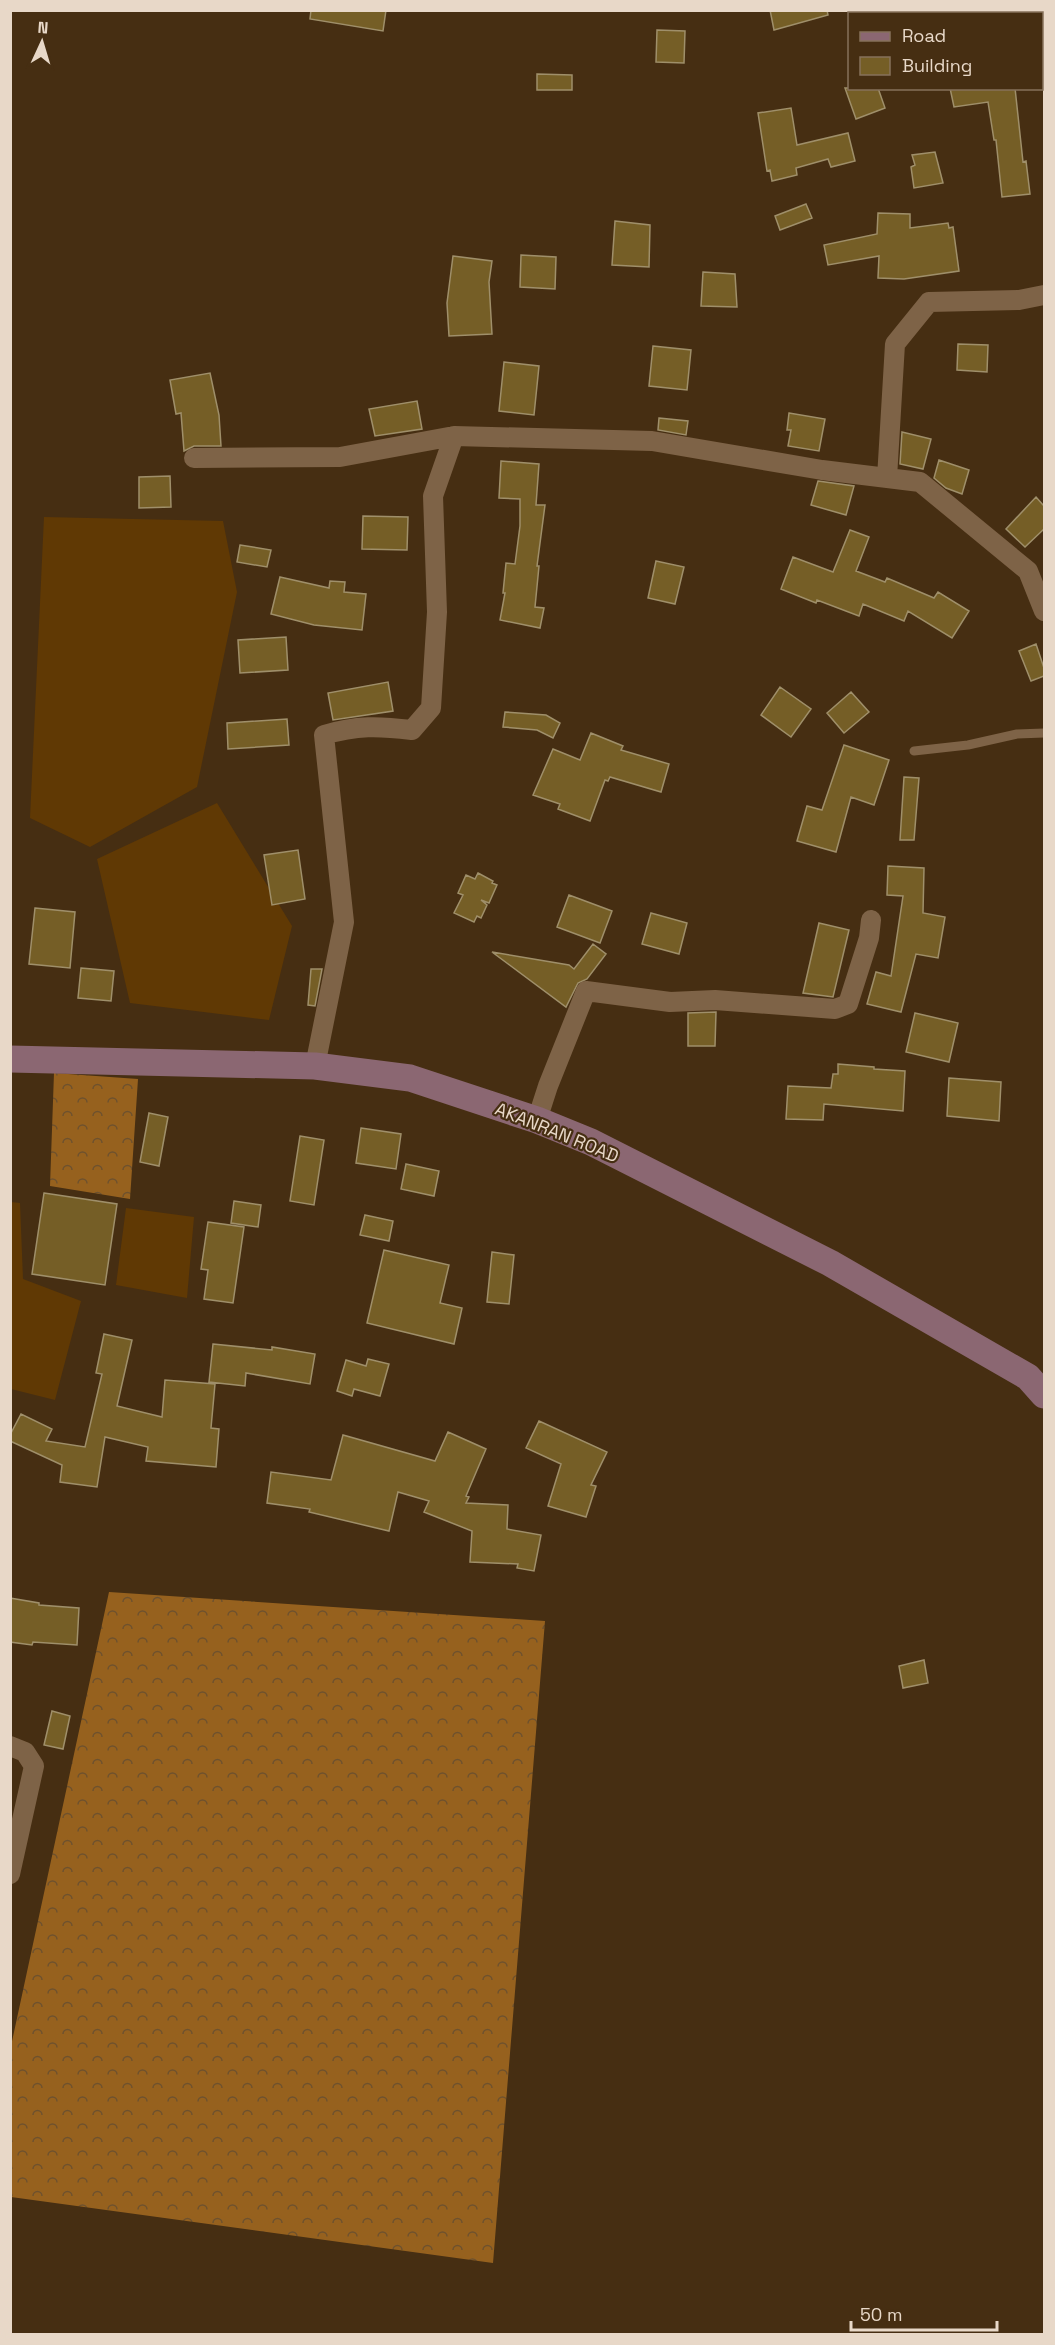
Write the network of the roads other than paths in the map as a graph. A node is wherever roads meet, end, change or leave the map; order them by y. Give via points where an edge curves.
1 (1044, 295) edge
2 (454, 436) junction
3 (194, 458) dead end
4 (887, 478) junction
5 (1044, 611) edge
6 (1044, 733) edge
7 (914, 751) dead end
8 (872, 920) dead end
9 (10, 1059) edge
10 (315, 1066) junction
11 (537, 1120) junction
12 (1044, 1395) edge
13 (10, 1746) edge
14 (10, 1874) edge

1 - 4 street via 1019,300 929,302 895,344
2 - 3 street via 340,457
2 - 4 street via 652,441
2 - 10 street via 433,496 437,612 431,708 412,730 375,725 324,735 344,922
4 - 5 street via 920,482 1028,571
6 - 7 lane
8 - 11 street via 848,1004 835,1009 715,1000 670,1002 586,991
9 - 10 main road, AKANRAN ROAD
10 - 11 main road, AKANRAN ROAD via 410,1078
11 - 12 main road, AKANRAN ROAD via 591,1142 830,1263 1029,1377
13 - 14 street via 25,1752 34,1766

